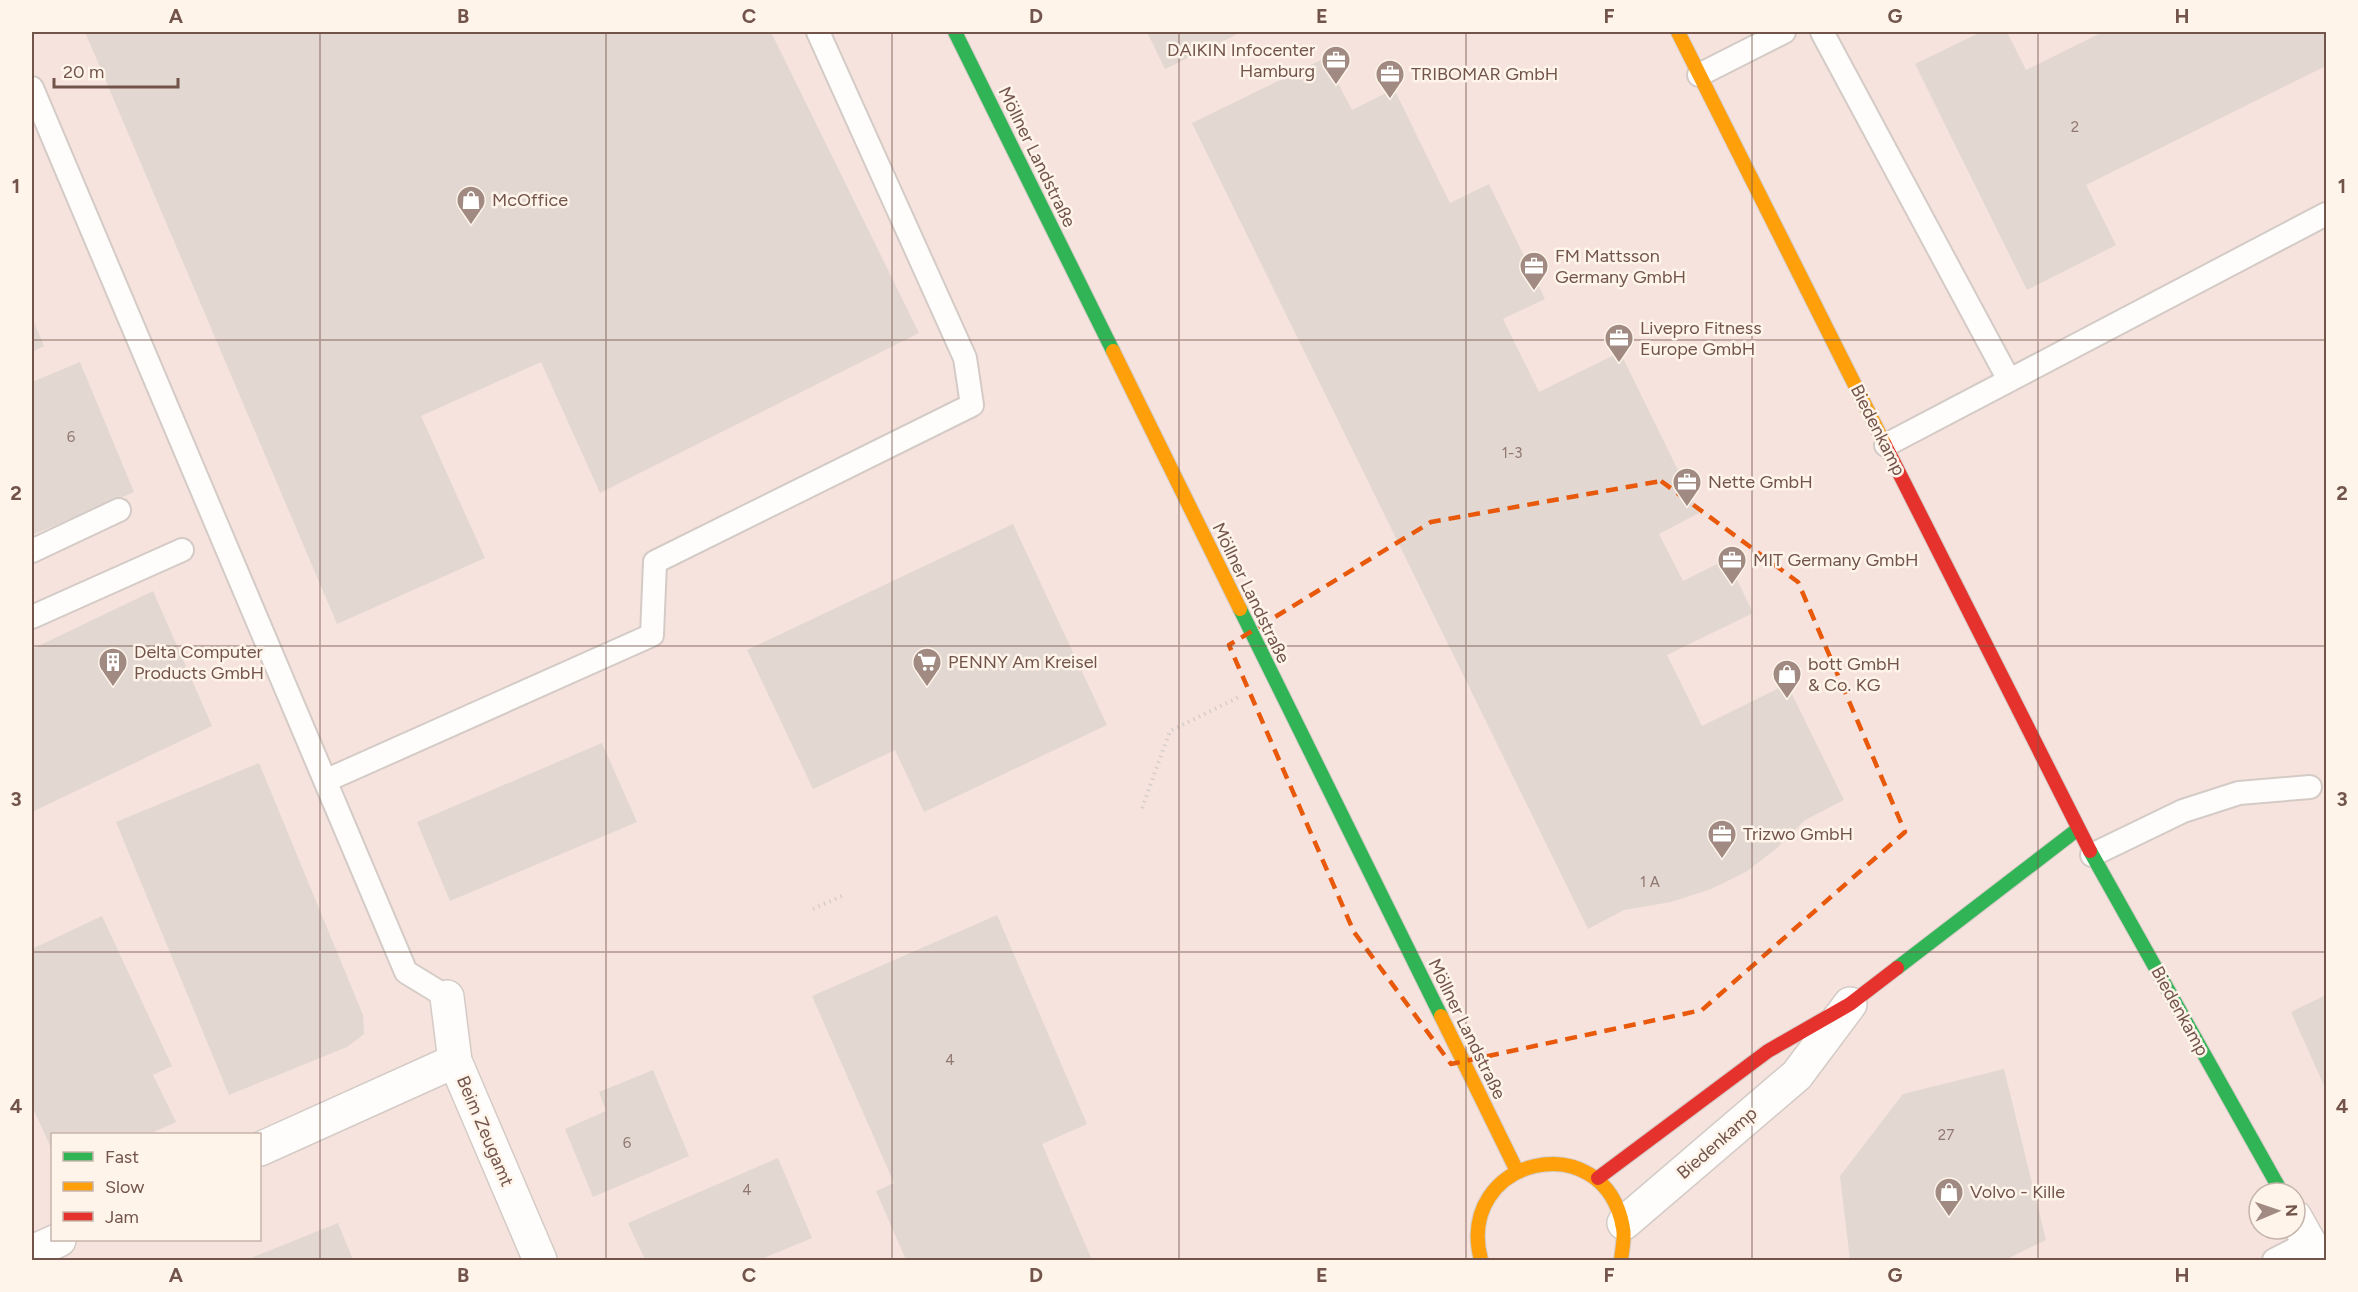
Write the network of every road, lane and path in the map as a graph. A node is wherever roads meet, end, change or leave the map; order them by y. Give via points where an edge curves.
1 (818, 32) edge
2 (956, 32) edge
3 (1678, 32) edge
4 (1784, 32) edge
5 (1822, 32) edge
6 (1700, 75) junction
7 (32, 88) edge
8 (2326, 214) edge
9 (2009, 380) junction
10 (1886, 445) junction
11 (119, 510) dead end
12 (182, 550) dead end
13 (32, 551) edge
14 (32, 618) edge
15 (1273, 679) junction
16 (325, 781) junction
17 (2310, 787) dead end
18 (1142, 808) dead end
19 (2078, 829) junction
20 (2092, 855) junction
21 (844, 895) dead end
22 (813, 909) dead end
23 (447, 998) joint
24 (1850, 1004) junction
25 (455, 1060) junction
26 (261, 1149) edge
27 (1517, 1170) junction
28 (1598, 1178) junction
29 (2275, 1181) edge
30 (1624, 1223) junction
31 (2308, 1240) edge
32 (55, 1241) edge
33 (32, 1252) edge
34 (1473, 1256) edge
35 (540, 1260) edge
36 (1621, 1260) edge
37 (2274, 1260) edge

1 - 16 lane via 965,358 972,405 655,561 652,635
2 - 15 street, Möllner Landstraße
3 - 6 street, Biedenkamp
4 - 6 lane
5 - 9 lane
6 - 10 street, Biedenkamp
7 - 16 lane
8 - 9 lane
9 - 10 lane
10 - 19 street, Biedenkamp
11 - 13 lane
12 - 14 lane
15 - 18 path via 1170,731
15 - 27 street, Möllner Landstraße
16 - 23 lane via 406,972
17 - 20 lane via 2239,793 2183,811
19 - 20 street, Biedenkamp
19 - 24 street, Biedenkamp
20 - 29 street, Biedenkamp
21 - 22 path
23 - 25 street, Beim Zeugamt
24 - 28 street, Biedenkamp via 1768,1051
24 - 30 street, Biedenkamp via 1797,1075
25 - 26 street
25 - 35 street, Beim Zeugamt
27 - 28 street via 1558,1162 1579,1167
27 - 34 street via 1498,1184 1484,1203
28 - 30 street via 1619,1206
30 - 36 street
31 - 37 lane
32 - 33 street

